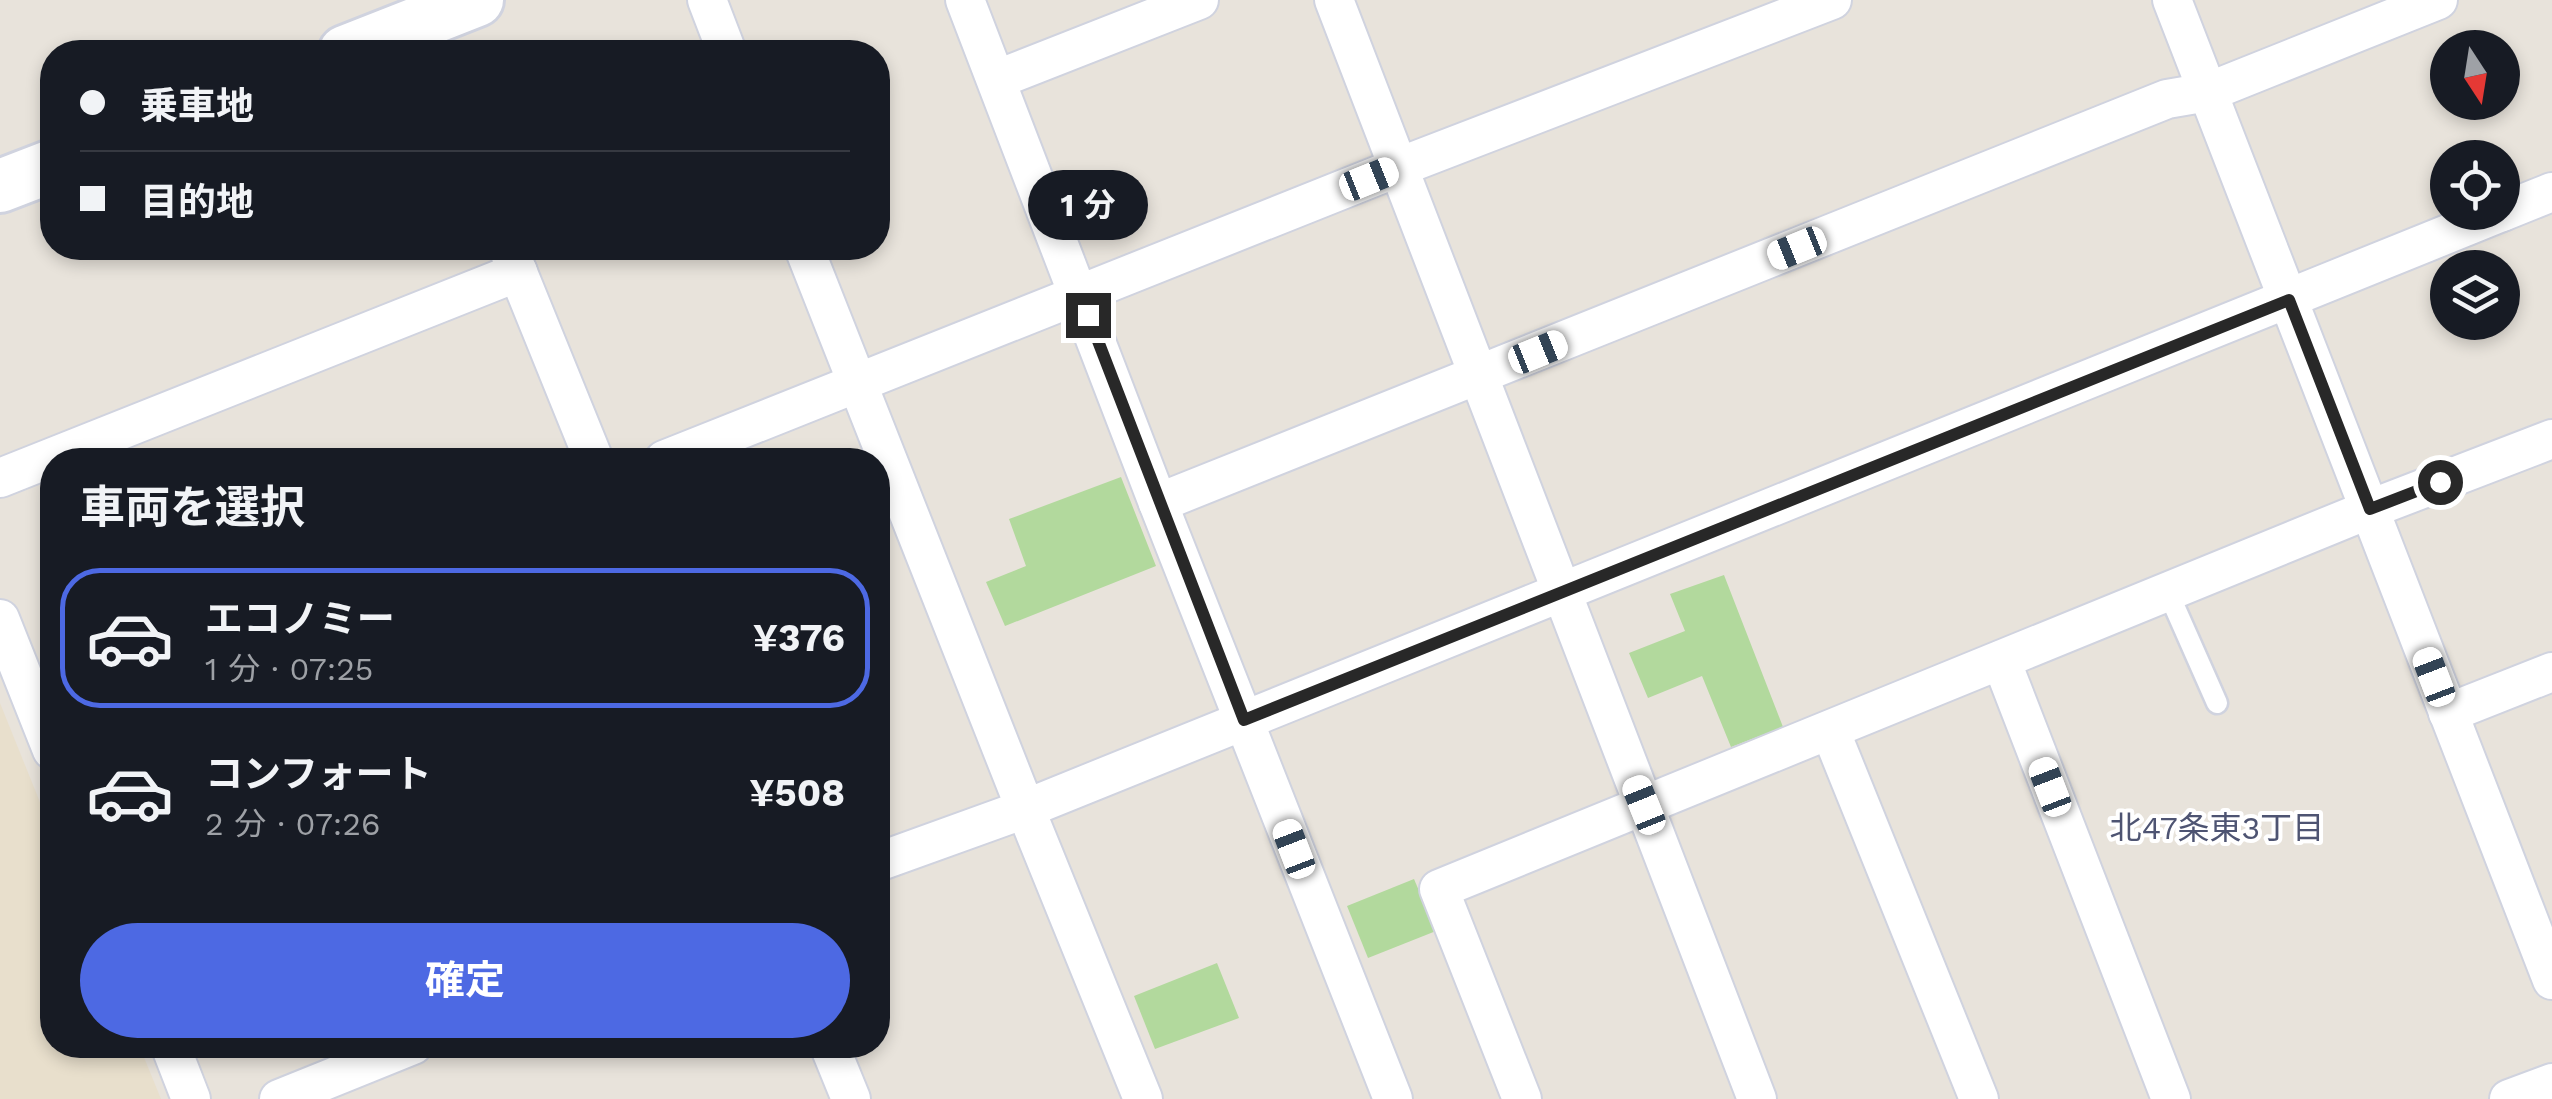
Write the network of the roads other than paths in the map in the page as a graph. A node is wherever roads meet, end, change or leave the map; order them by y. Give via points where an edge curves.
1 (477, 0) edge
2 (707, 0) edge
3 (965, 0) edge
4 (1199, 0) edge
5 (1334, 0) edge
6 (1832, 0) edge
7 (2172, 0) edge
8 (2438, 0) edge
9 (426, 38) edge
10 (723, 40) edge
11 (998, 79) junction
12 (2208, 92) junction
13 (1399, 167) junction
14 (40, 171) edge
15 (0, 186) edge
16 (2552, 192) edge
17 (2520, 205) edge
18 (2458, 230) edge
19 (513, 260) edge
20 (809, 260) edge
21 (1080, 294) junction
22 (2289, 300) junction
23 (1479, 375) junction
24 (857, 382) junction
25 (2552, 439) edge
26 (71, 448) edge
27 (589, 448) edge
28 (694, 448) edge
29 (883, 448) edge
30 (40, 461) edge
31 (890, 466) edge
32 (0, 478) edge
33 (1158, 503) junction
34 (2370, 509) junction
35 (1561, 591) junction
36 (2168, 592) junction
37 (0, 619) edge
38 (2001, 660) junction
39 (2552, 672) edge
40 (40, 694) edge
41 (2217, 702) dead end
42 (2448, 713) junction
43 (1244, 720) junction
44 (1830, 730) junction
45 (1644, 805) junction
46 (1025, 810) junction
47 (890, 858) edge
48 (2542, 925) edge
49 (2552, 980) edge
50 (175, 1058) edge
51 (380, 1058) edge
52 (834, 1058) edge
53 (2552, 1082) edge
54 (191, 1099) edge
55 (278, 1099) edge
56 (851, 1099) edge
57 (1143, 1099) edge
58 (1393, 1099) edge
59 (1522, 1099) edge
60 (1757, 1099) edge
61 (1979, 1099) edge
62 (2171, 1099) edge
63 (2510, 1099) edge

1 - 9 street
2 - 10 street
3 - 11 street
4 - 11 street
5 - 13 street
6 - 13 street
7 - 12 street
8 - 12 street
11 - 21 street
12 - 22 street
12 - 23 street via 2167,99
13 - 21 street
13 - 23 street
14 - 15 street
16 - 17 street
18 - 22 street
19 - 26 street
19 - 27 street
20 - 24 street
21 - 24 street
21 - 33 street
22 - 34 street
22 - 35 street
23 - 33 street
23 - 35 street
24 - 28 street
24 - 29 street
25 - 34 street
30 - 32 street
31 - 46 street
33 - 43 street
34 - 36 street
34 - 42 street
35 - 43 street
35 - 45 street
36 - 38 street
36 - 41 lane
37 - 40 street
38 - 44 street
38 - 62 street
39 - 42 street
42 - 48 street
43 - 46 street
43 - 58 street
44 - 45 street
44 - 61 street
45 - 59 street via 1439,889
45 - 60 street
46 - 47 street
46 - 57 street
48 - 49 street
50 - 54 street
51 - 55 street
52 - 56 street
53 - 63 street

